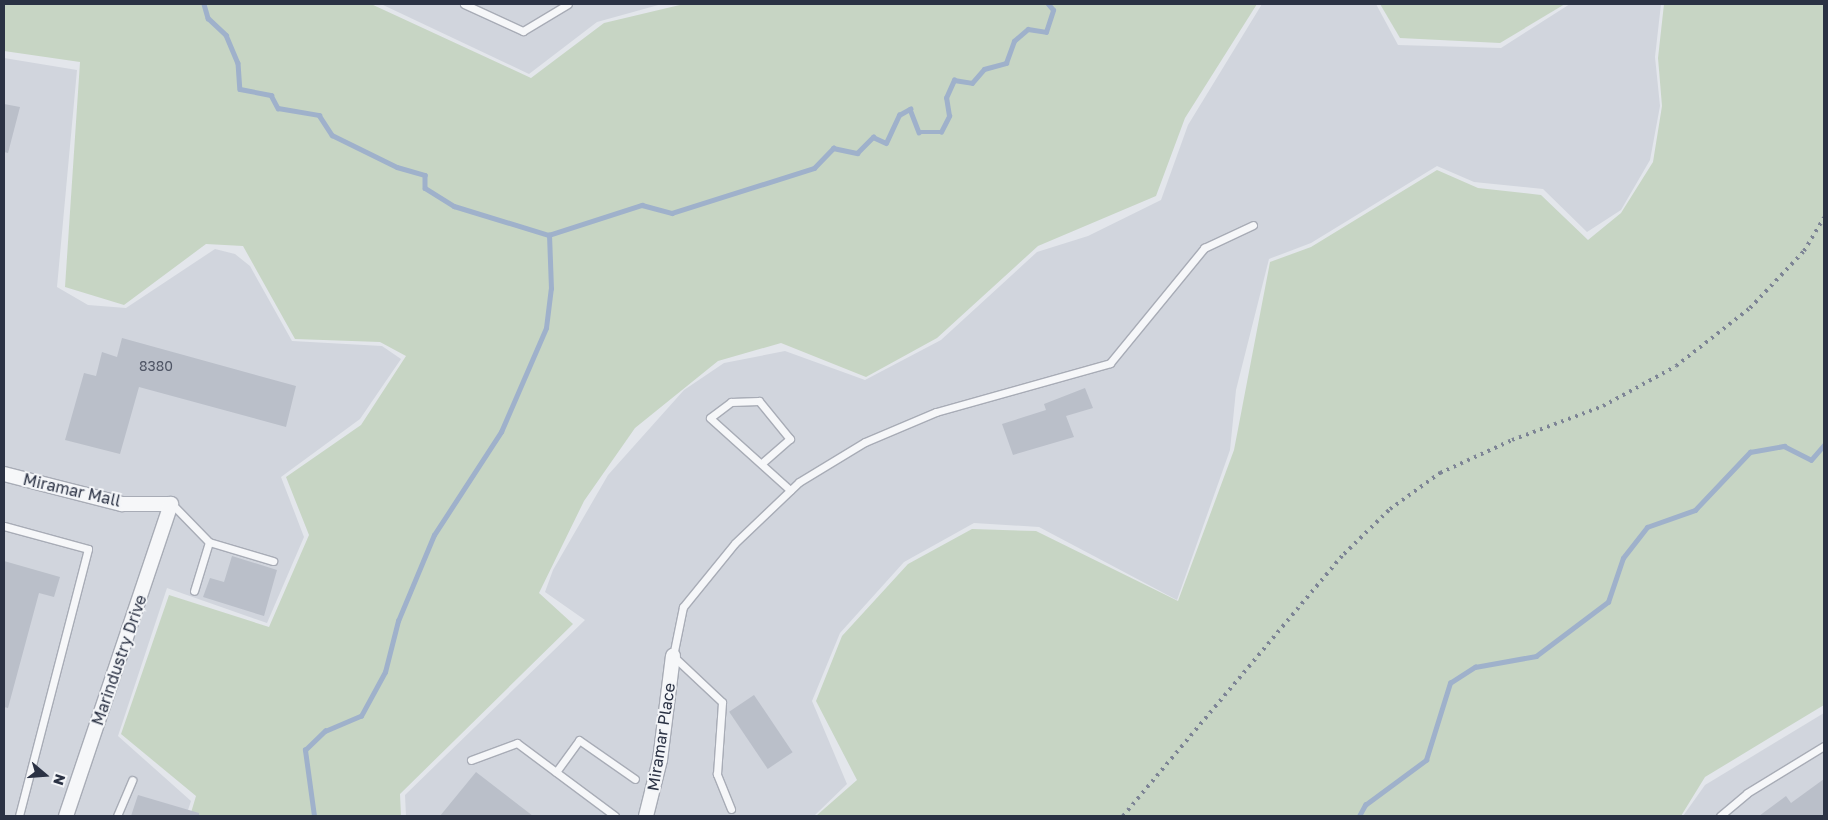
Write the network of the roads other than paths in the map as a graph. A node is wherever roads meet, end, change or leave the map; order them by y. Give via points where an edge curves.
1 (464, 4) edge
2 (568, 4) edge
3 (1253, 225) dead end
4 (762, 464) junction
5 (4, 474) edge
6 (790, 490) junction
7 (171, 504) junction
8 (4, 526) edge
9 (209, 542) junction
10 (273, 561) dead end
11 (194, 591) dead end
12 (674, 656) junction
13 (1824, 746) edge
14 (470, 760) dead end
15 (556, 772) junction
16 (635, 779) dead end
17 (132, 780) dead end
18 (731, 809) dead end
19 (19, 816) edge
20 (66, 816) edge
21 (118, 816) edge
22 (615, 816) edge
23 (646, 816) edge
24 (1720, 816) edge

1 - 2 lane via 523,31
3 - 6 lane via 1204,248 1110,363 936,412 865,442
4 - 4 lane via 747,450 710,418 731,402 760,401 790,439
4 - 6 lane
5 - 7 street, Miramar Mall via 122,504
6 - 12 lane via 735,543 683,607
7 - 9 lane
7 - 20 street, Marindustry Drive
8 - 19 lane via 88,549
9 - 10 lane
9 - 11 lane
12 - 18 lane via 722,702 717,774
12 - 23 street, Miramar Place via 660,760
13 - 24 lane via 1746,793
14 - 15 lane via 517,743
15 - 16 lane via 578,740
15 - 22 lane
17 - 21 lane

